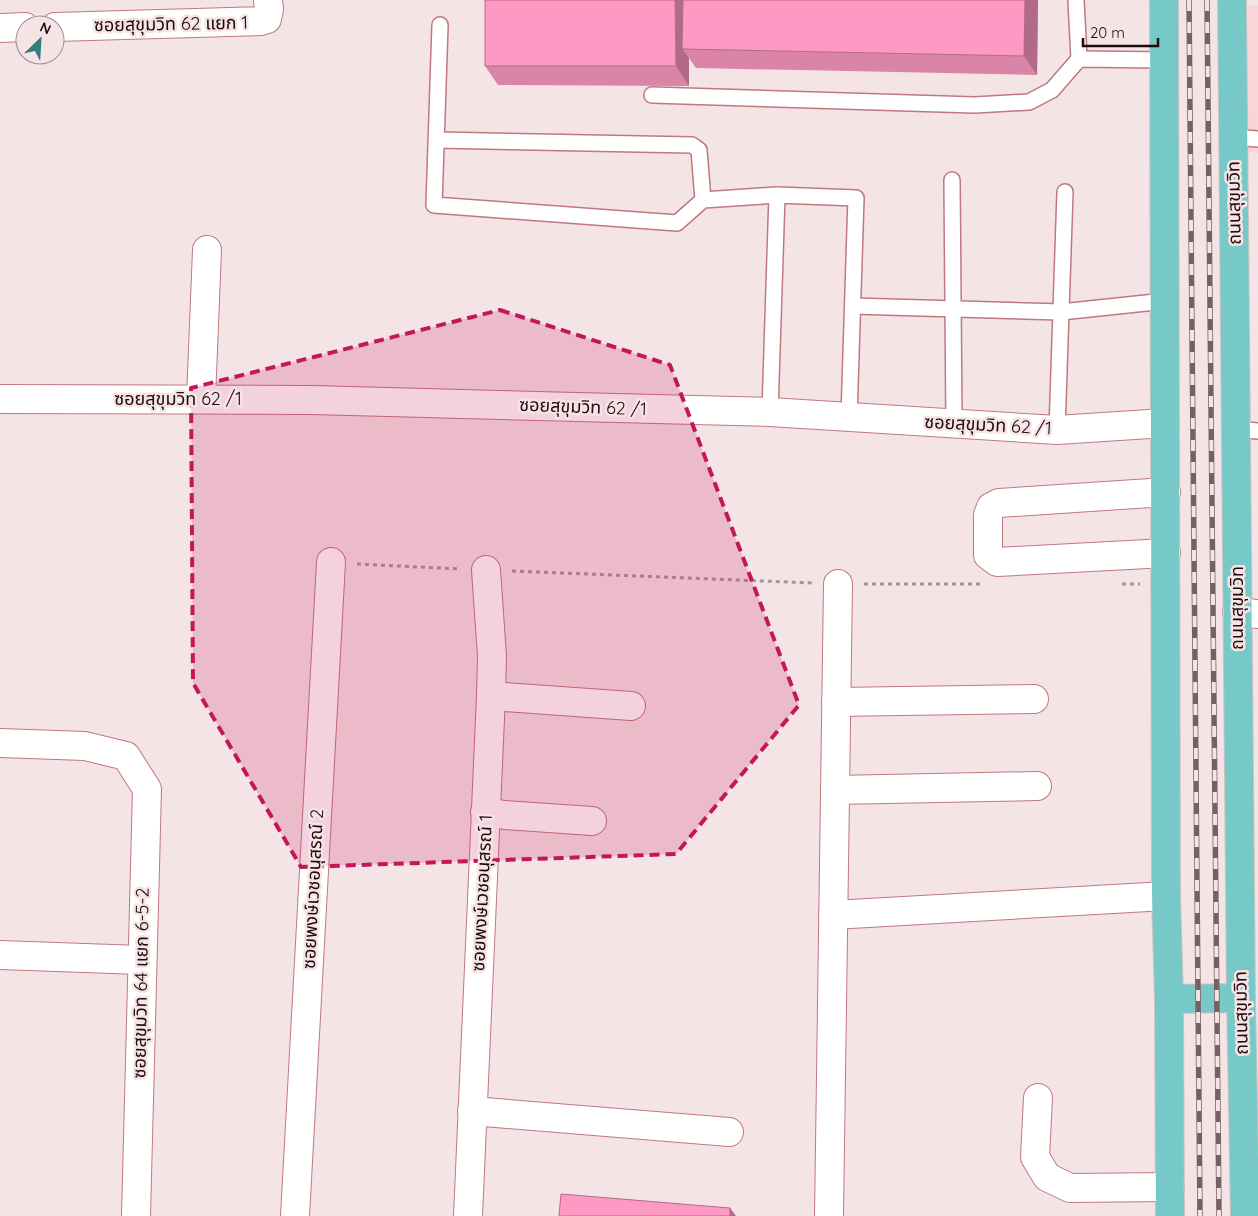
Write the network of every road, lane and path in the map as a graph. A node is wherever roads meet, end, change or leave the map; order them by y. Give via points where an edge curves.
1 (268, 0) edge
2 (1076, 0) edge
3 (1164, 0) edge
4 (1232, 0) edge
5 (440, 25) dead end
6 (65, 26) edge
7 (15, 27) edge
8 (0, 28) edge
9 (1079, 59) junction
10 (1164, 60) junction
11 (652, 95) dead end
12 (1245, 138) edge
13 (437, 140) junction
14 (952, 180) dead end
15 (1065, 192) dead end
16 (777, 195) junction
17 (703, 200) junction
18 (207, 250) dead end
19 (1165, 301) junction
20 (853, 306) junction
21 (953, 309) junction
22 (1061, 312) junction
23 (0, 399) edge
24 (201, 399) junction
25 (770, 412) junction
26 (849, 417) junction
27 (1165, 423) junction
28 (954, 424) junction
29 (1057, 430) junction
30 (1247, 430) edge
31 (1166, 492) junction
32 (1166, 553) junction
33 (331, 562) joint
34 (486, 570) junction
35 (838, 584) junction
36 (987, 584) dead end
37 (1116, 584) dead end
38 (1166, 584) junction
39 (1248, 613) edge
40 (491, 696) junction
41 (1034, 699) dead end
42 (836, 702) junction
43 (631, 706) dead end
44 (0, 743) edge
45 (1037, 786) dead end
46 (835, 790) junction
47 (485, 812) junction
48 (592, 821) dead end
49 (1166, 896) junction
50 (833, 915) junction
51 (0, 955) edge
52 (141, 960) junction
53 (1241, 998) junction
54 (1169, 999) junction
55 (1038, 1098) dead end
56 (472, 1111) junction
57 (729, 1132) dead end
58 (1170, 1187) junction
59 (1250, 1204) edge
60 (136, 1216) edge
61 (295, 1216) edge
62 (468, 1216) edge
63 (830, 1216) edge
64 (1170, 1216) edge

1 - 6 street, ซอยสุขุมวิท 62 แยก 1 via 267,19 261,21
2 - 9 lane
3 - 10 main road
4 - 12 main road, ถนนสุขุมวิท
5 - 13 lane
7 - 8 street
9 - 10 lane
9 - 11 lane via 1052,90 1029,102 975,106
10 - 19 main road
12 - 30 main road, ถนนสุขุมวิท
13 - 17 lane via 692,145 699,150
13 - 17 lane via 434,205 677,223
14 - 21 lane
15 - 22 lane
16 - 17 lane
16 - 20 lane via 856,198
16 - 25 lane
18 - 24 street
19 - 22 lane
19 - 27 main road
20 - 21 lane
20 - 26 lane
21 - 22 lane
21 - 28 lane
22 - 29 lane
23 - 24 street, ซอยสุขุมวิท 62 /1
24 - 25 street, ซอยสุขุมวิท 62 /1
25 - 26 street, ซอยสุขุมวิท 62 /1
26 - 28 street, ซอยสุขุมวิท 62 /1
27 - 29 street, ซอยสุขุมวิท 62 /1
27 - 31 main road
28 - 29 street, ซอยสุขุมวิท 62 /1
30 - 39 main road, ถนนสุขุมวิท
31 - 32 main road
31 - 32 street via 998,503 991,507 988,515 988,555 997,562
32 - 38 main road
33 - 34 path
33 - 61 street, ซอยพงษ์เวชอนุสรณ์ 2
34 - 35 path
34 - 40 street, ซอยพงษ์เวชอนุสรณ์ 1 via 492,656
35 - 36 path
35 - 42 street
37 - 38 path
38 - 49 main road
39 - 53 main road, ถนนสุขุมวิท
40 - 43 street
40 - 47 street, ซอยพงษ์เวชอนุสรณ์ 1
41 - 42 street
42 - 46 street
44 - 52 street, ซอยสุขุมวิท 64 แยก 6-5-2 via 85,746 126,756 147,788
45 - 46 street
46 - 50 street
47 - 48 street
47 - 56 street, ซอยพงษ์เวชอนุสรณ์ 1
49 - 50 street
49 - 54 main road
50 - 63 street
51 - 52 street
52 - 60 street, ซอยสุขุมวิท 64 แยก 6-5-2
53 - 54 main road
53 - 59 main road, ถนนสุขุมวิท
54 - 58 main road
55 - 58 street via 1035,1157 1047,1177 1070,1188
56 - 57 street
56 - 62 street, ซอยพงษ์เวชอนุสรณ์ 1
58 - 64 main road

